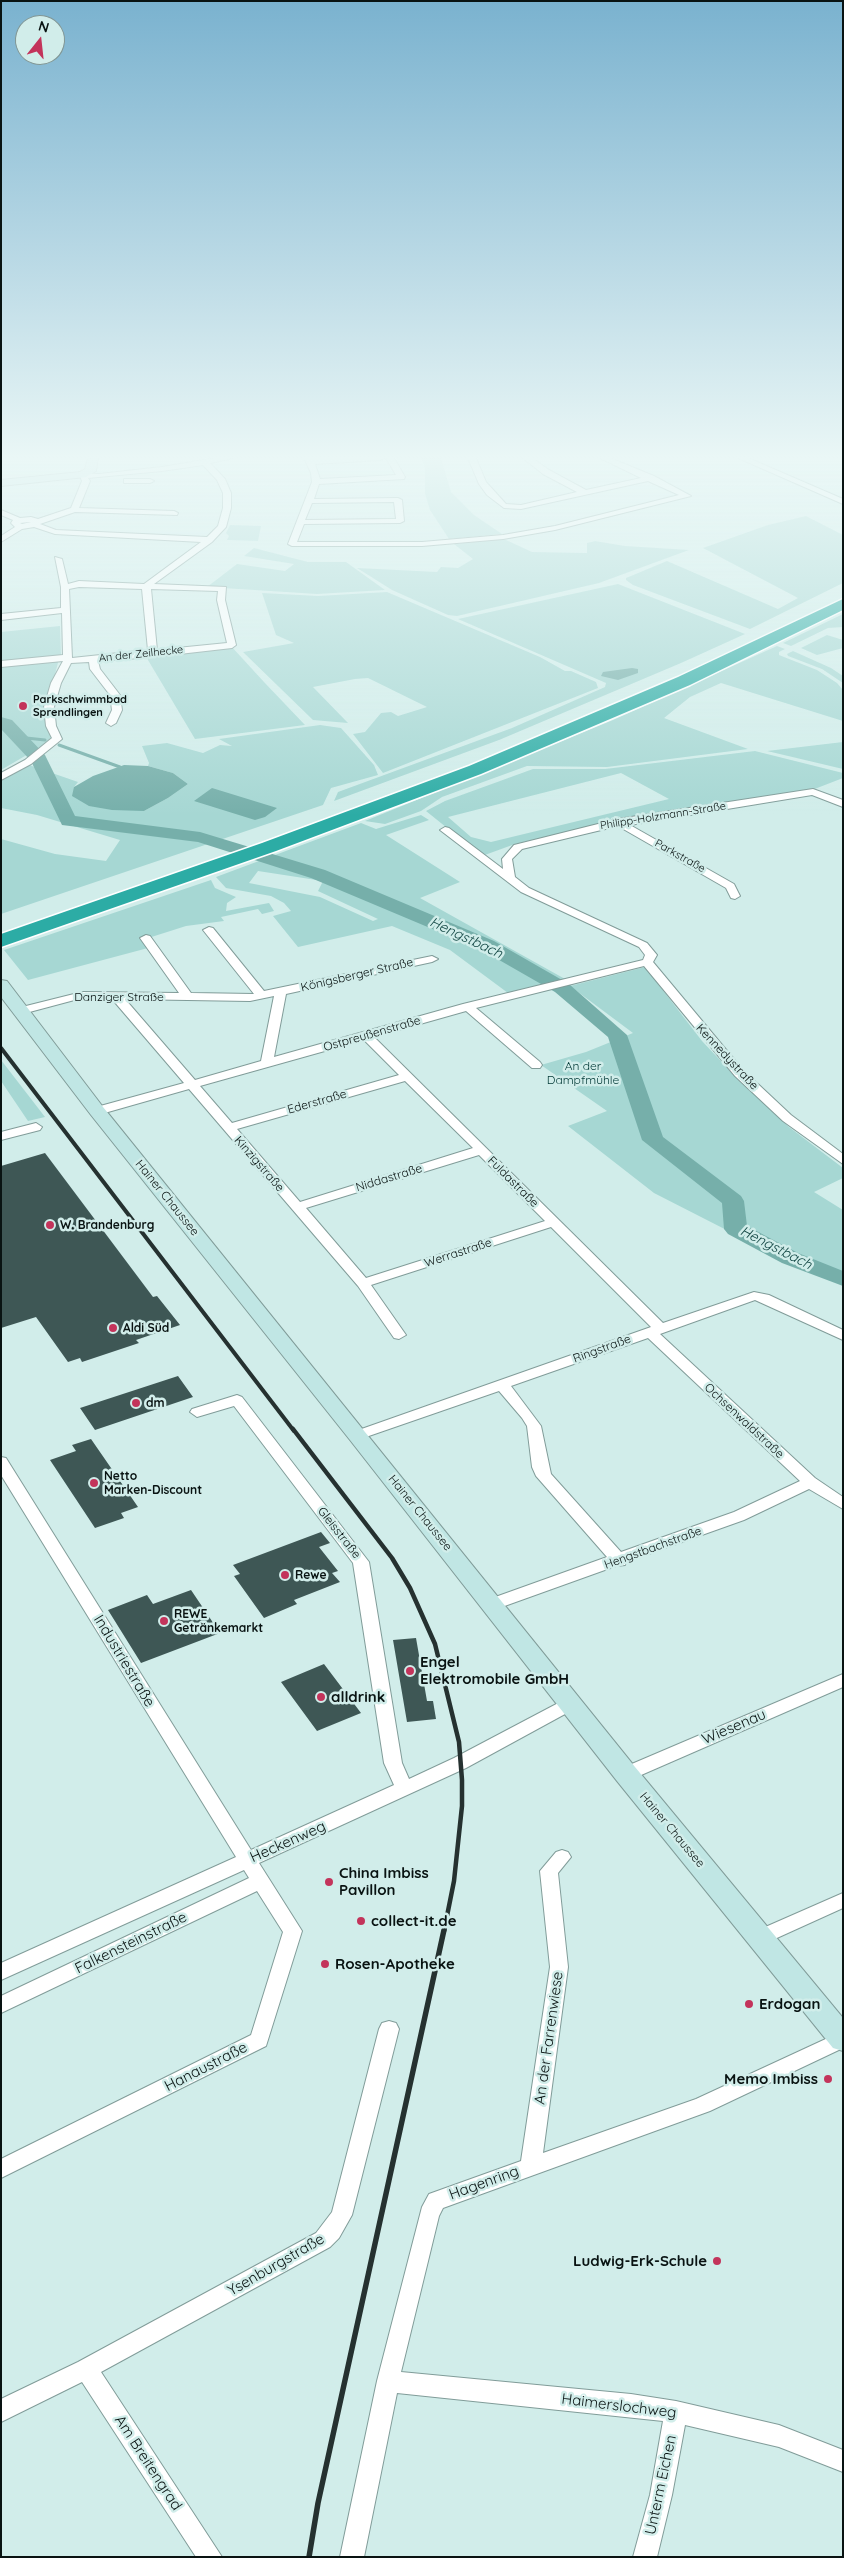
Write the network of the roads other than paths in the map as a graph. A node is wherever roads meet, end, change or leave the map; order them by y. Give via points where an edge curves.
1 (63, 577) edge
2 (158, 577) edge
3 (146, 586) junction
4 (65, 587) junction
5 (843, 592) edge
6 (843, 604) edge
7 (65, 610) junction
8 (1, 617) edge
9 (153, 654) junction
10 (68, 659) junction
11 (93, 659) junction
12 (1, 664) edge
13 (110, 723) dead end
14 (1, 777) edge
15 (843, 804) edge
16 (354, 811) junction
17 (618, 822) junction
18 (445, 830) dead end
19 (510, 878) junction
20 (735, 896) dead end
21 (1, 928) edge
22 (209, 930) dead end
23 (146, 938) dead end
24 (1, 941) edge
25 (432, 959) dead end
26 (647, 962) junction
27 (562, 983) joint
28 (1, 985) edge
29 (281, 992) junction
30 (116, 996) junction
31 (262, 996) junction
32 (188, 997) junction
33 (468, 1006) junction
34 (22, 1010) junction
35 (367, 1036) junction
36 (267, 1063) junction
37 (536, 1065) dead end
38 (406, 1076) junction
39 (192, 1085) junction
40 (97, 1111) junction
41 (36, 1127) dead end
42 (228, 1128) junction
43 (1, 1136) edge
44 (481, 1150) junction
45 (843, 1160) edge
46 (296, 1207) junction
47 (554, 1222) junction
48 (363, 1283) junction
49 (655, 1330) junction
50 (399, 1335) dead end
51 (843, 1336) edge
52 (501, 1384) junction
53 (197, 1412) dead end
54 (358, 1435) junction
55 (1, 1462) edge
56 (810, 1482) junction
57 (843, 1504) edge
58 (619, 1561) junction
59 (493, 1604) junction
60 (843, 1680) edge
61 (570, 1704) junction
62 (626, 1774) junction
63 (405, 1789) junction
64 (562, 1857) dead end
65 (247, 1860) junction
66 (260, 1880) junction
67 (843, 1900) edge
68 (760, 1938) junction
69 (1, 1972) edge
70 (1, 2005) edge
71 (389, 2029) dead end
72 (843, 2039) edge
73 (531, 2165) junction
74 (1, 2169) edge
75 (86, 2370) junction
76 (388, 2381) junction
77 (1, 2411) edge
78 (676, 2412) junction
79 (843, 2462) edge
80 (210, 2557) edge
81 (352, 2557) edge
82 (645, 2557) edge

1 - 4 street
2 - 3 street
3 - 4 street via 79,584
3 - 9 street
3 - 9 street, An der Zeilhecke via 223,589 221,600 232,645
4 - 7 street
5 - 16 highway via 670,676
6 - 16 highway via 596,720
7 - 8 street
7 - 10 street
9 - 11 street, An der Zeilhecke
10 - 11 street
10 - 12 street
10 - 14 street via 49,707 51,726 57,740
11 - 13 street, An der Zeilhecke via 95,669 115,695 117,710
15 - 17 street, Philipp-Holzmann-Straße via 813,792
16 - 21 highway
16 - 24 highway
17 - 19 street, Philipp-Holzmann-Straße via 518,847 507,859
17 - 20 street, Parkstraße via 730,886
18 - 19 street
19 - 26 street via 532,893 635,940 651,955
22 - 31 street
23 - 32 street, Danziger Straße
25 - 29 street, Königsberger Straße
26 - 27 street, Ostpreußenstraße
26 - 45 street, Kennedystraße via 739,1073 787,1118
27 - 33 street, Ostpreußenstraße
28 - 34 street, Hainer Chaussee
29 - 31 street, Königsberger Straße
29 - 36 street
30 - 32 street, Danziger Straße
30 - 34 street, Danziger Straße via 72,997
30 - 39 street, Kinzigstraße
31 - 32 street, Danziger Straße
33 - 35 street, Ostpreußenstraße
33 - 37 street
34 - 40 street, Hainer Chaussee
35 - 36 street, Ostpreußenstraße
35 - 38 street, Fuldastraße
36 - 39 street, Ostpreußenstraße
38 - 42 street, Ederstraße
38 - 44 street, Fuldastraße
39 - 40 street, Ostpreußenstraße
39 - 42 street, Kinzigstraße
40 - 54 street, Hainer Chaussee
41 - 43 street
42 - 46 street, Kinzigstraße
44 - 46 street, Niddastraße
44 - 47 street, Fuldastraße
46 - 48 street, Kinzigstraße
47 - 48 street, Werrastraße
47 - 49 street, Fuldastraße
48 - 50 street, Kinzigstraße
49 - 51 street, Ringstraße via 754,1296
49 - 52 street, Ringstraße
49 - 56 street, Ochsenwaldstraße
52 - 54 street, Ringstraße
52 - 58 street via 534,1426 544,1476
53 - 63 street, Gleisstraße via 237,1400 361,1562 393,1763
54 - 59 street, Hainer Chaussee
55 - 65 street, Industriestraße
56 - 57 street, Ochsenwaldstraße
56 - 58 street, Hengstbachstraße via 739,1516
58 - 59 street, Hengstbachstraße
59 - 61 street, Hainer Chaussee
60 - 62 street, Wiesenau
61 - 62 street, Hainer Chaussee
61 - 63 street, Heckenweg via 494,1746
62 - 68 street, Hainer Chaussee
63 - 65 street, Heckenweg
64 - 73 street, An der Farrenwiese via 549,1871 559,1968
65 - 66 street, Hanaustraße
65 - 69 street, Heckenweg
66 - 70 street, Falkensteinstraße
66 - 74 street, Hanaustraße via 293,1931 259,2040
67 - 68 street
68 - 72 street, Hainer Chaussee
71 - 75 street, Ysenburgstraße via 342,2215 332,2231 323,2240 256,2278
72 - 73 street, Hagenring via 655,2124
73 - 76 street, Hagenring via 442,2198 432,2206
75 - 77 street, Ysenburgstraße
75 - 80 street, Am Breitengrad
76 - 78 street, Haimerslochweg
76 - 81 street, Hagenring
78 - 79 street, Haimerslochweg via 780,2436
78 - 82 street, Unterm Eichen via 661,2495

